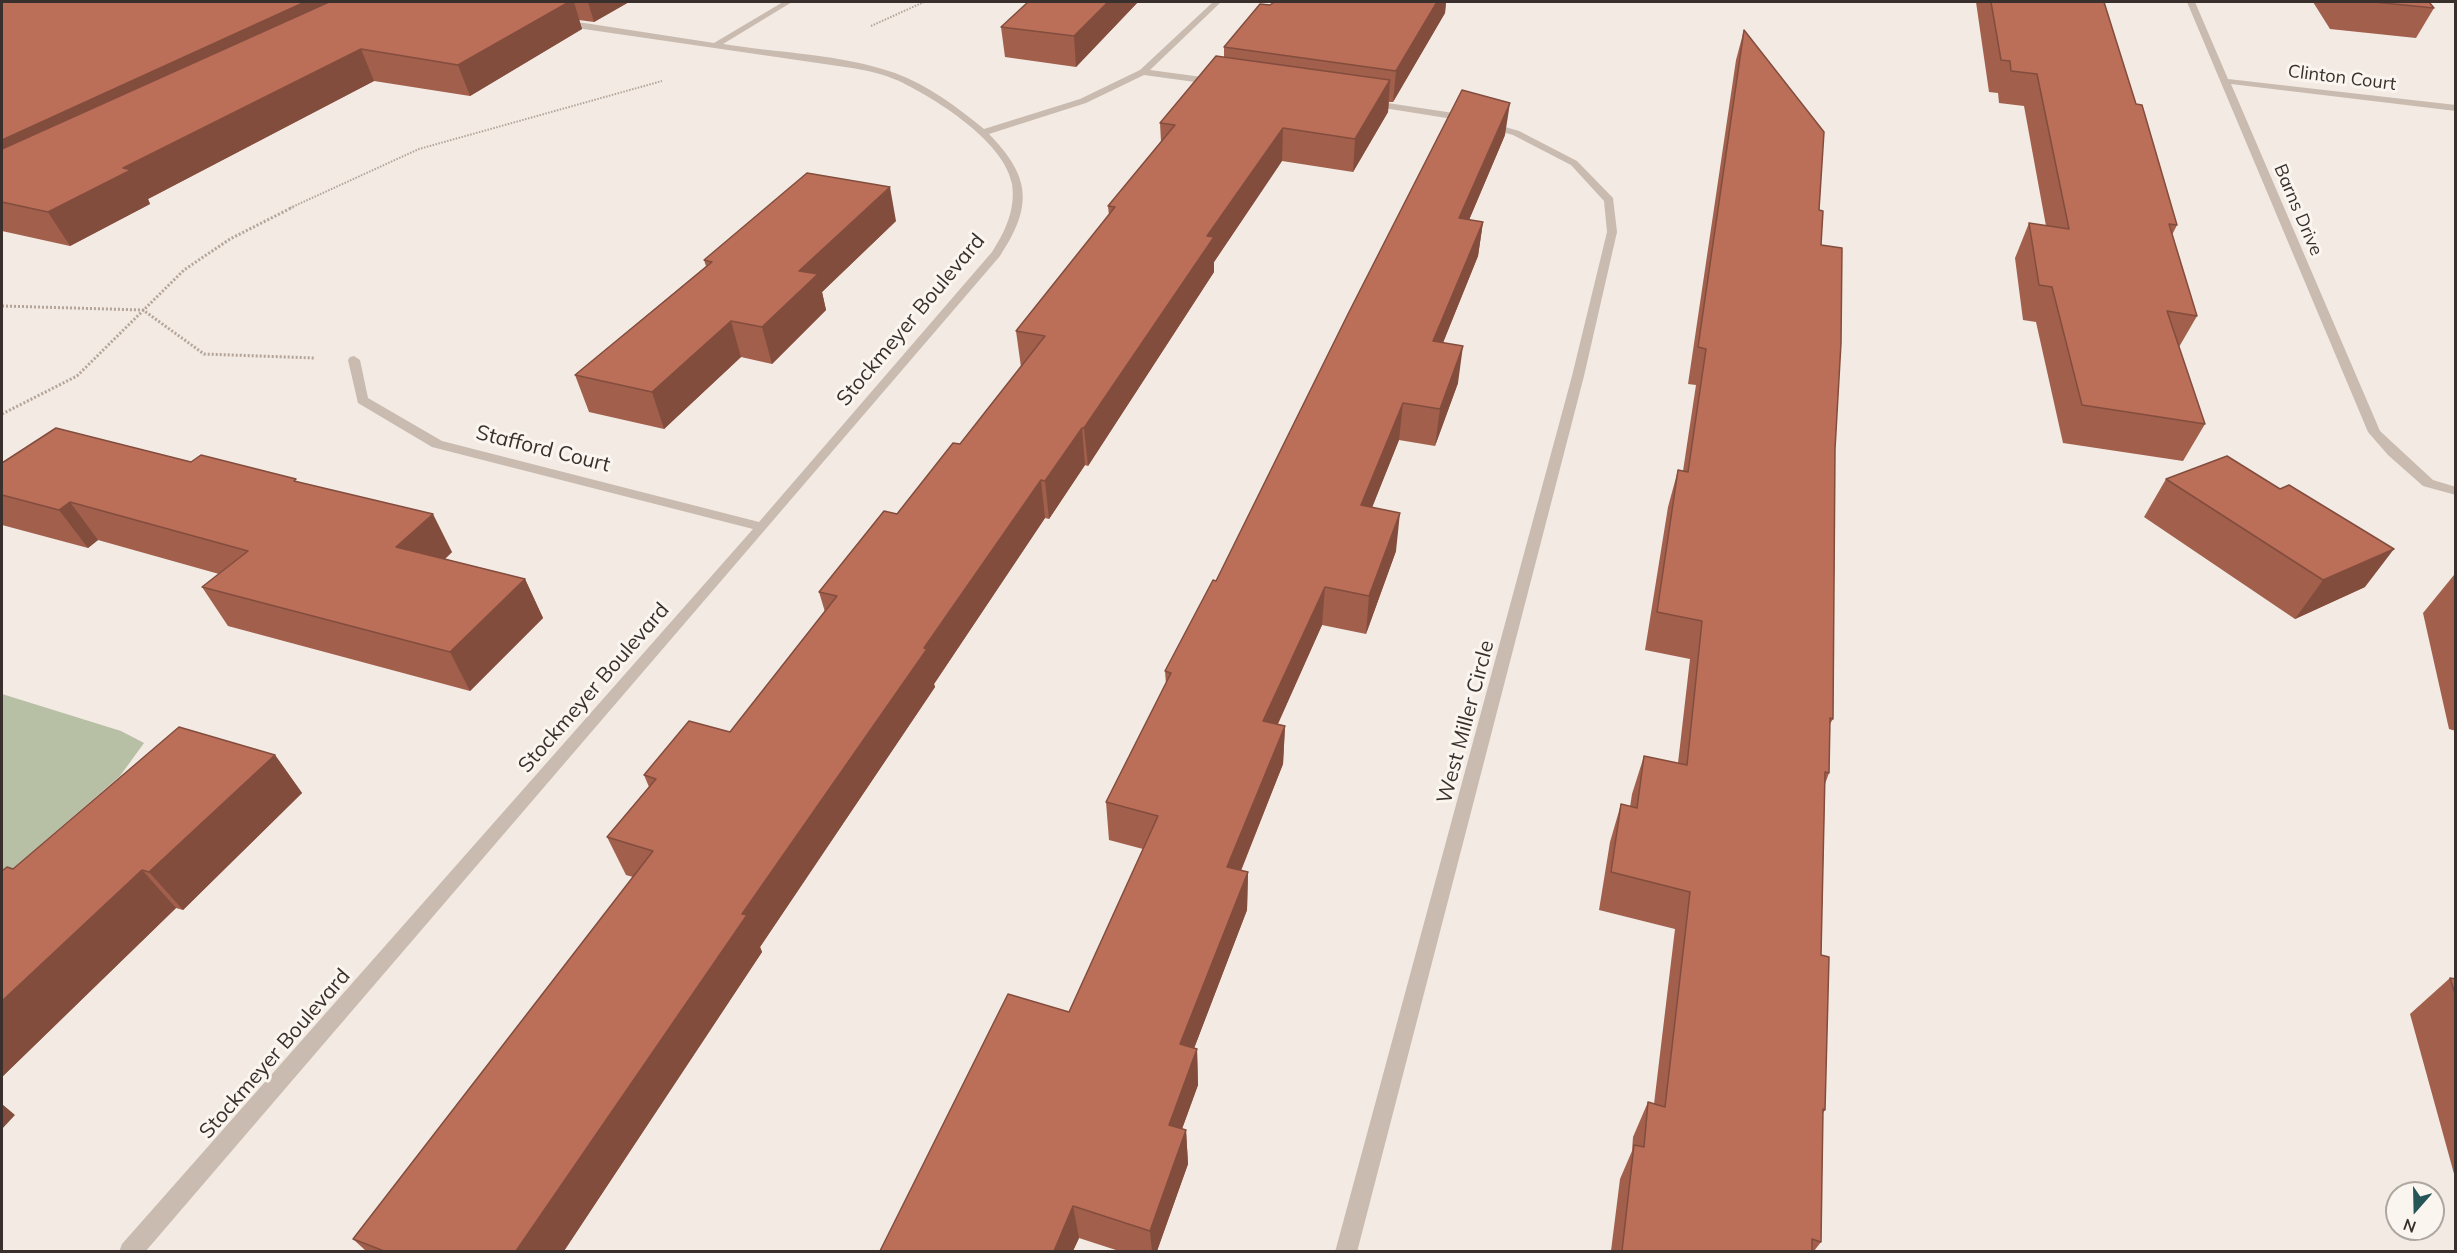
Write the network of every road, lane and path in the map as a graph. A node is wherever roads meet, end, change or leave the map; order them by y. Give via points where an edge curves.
1 (788, 2) edge
2 (924, 2) edge
3 (1217, 2) edge
4 (2191, 2) edge
5 (549, 22) edge
6 (861, 30) dead end
7 (716, 45) junction
8 (1143, 72) junction
9 (664, 81) dead end
10 (2225, 81) junction
11 (1225, 84) edge
12 (1354, 101) edge
13 (2456, 108) edge
14 (981, 133) junction
15 (2, 306) edge
16 (143, 310) junction
17 (354, 360) joint
18 (2, 414) edge
19 (2456, 491) edge
20 (762, 527) junction
21 (130, 1251) edge
22 (1346, 1251) edge

1 - 7 street
2 - 6 path
3 - 8 street
4 - 10 street, Barns Drive
5 - 7 street, Stockmeyer Boulevard
7 - 14 street, Stockmeyer Boulevard via 828,60 894,75 946,102
8 - 11 street
8 - 14 street via 1083,101
9 - 16 path via 419,149 230,238 184,270
10 - 13 street, Clinton Court
10 - 19 street, Barns Drive via 2374,432 2428,483
12 - 22 street, West Miller Circle via 1460,117 1516,133 1574,163 1609,200 1612,232 1470,790
14 - 20 street, Stockmeyer Boulevard via 1003,156 1017,179 1018,206 1011,231 996,254
15 - 16 path
16 - 17 path via 204,354
16 - 18 path via 77,376
17 - 20 street, Stafford Court via 362,400 436,444
20 - 21 street, Stockmeyer Boulevard

